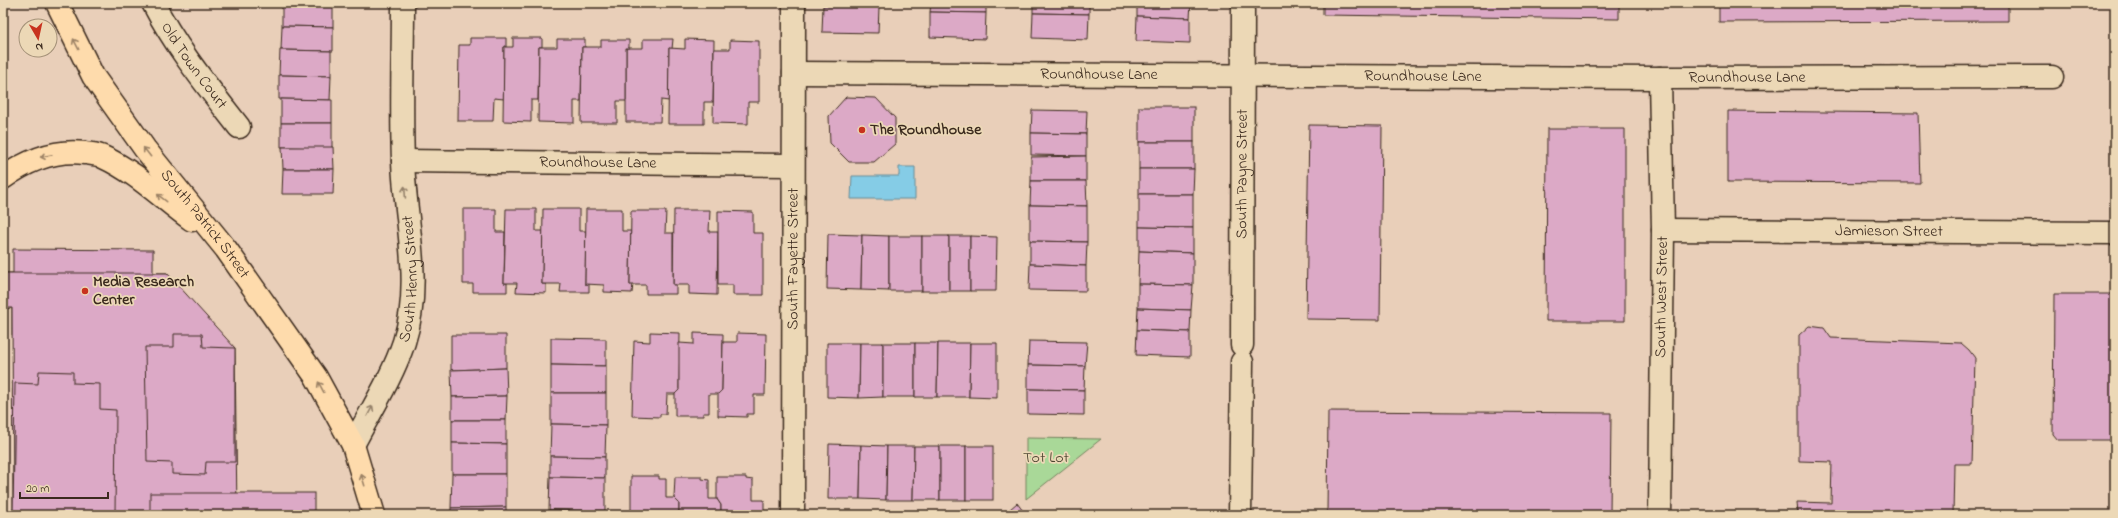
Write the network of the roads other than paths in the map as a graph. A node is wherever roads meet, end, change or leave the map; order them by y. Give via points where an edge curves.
1 (57, 3) edge
2 (153, 3) edge
3 (403, 3) edge
4 (794, 3) edge
5 (1243, 3) edge
6 (794, 74) junction
7 (1243, 76) junction
8 (2052, 77) dead end
9 (1660, 78) junction
10 (239, 126) dead end
11 (403, 161) junction
12 (793, 165) junction
13 (3, 178) edge
14 (1663, 230) junction
15 (2115, 233) edge
16 (216, 237) junction
17 (353, 445) junction
18 (374, 515) edge
19 (793, 515) edge
20 (1240, 515) edge
21 (1660, 515) edge

16 -> 1 highway, South Patrick Street via 145,149 93,76
2 - 10 street, Old Town Court via 165,26 203,81
3 - 11 street, South Henry Street
4 - 6 street, South Fayette Street
5 - 7 street, South Payne Street
6 - 7 street, Roundhouse Lane
6 - 12 street, South Fayette Street
7 - 9 street, Roundhouse Lane
7 - 20 street, South Payne Street
8 - 9 street, Roundhouse Lane
9 - 14 street, South West Street
11 - 12 street, Roundhouse Lane
17 -> 11 street, South Henry Street via 404,342 413,302 413,269
12 - 19 street, South Fayette Street
16 -> 13 highway via 129,171 101,156 70,151 37,158
14 - 15 street, Jamieson Street
14 - 21 street, South West Street
17 -> 16 highway, South Patrick Street via 316,377
18 -> 17 highway

